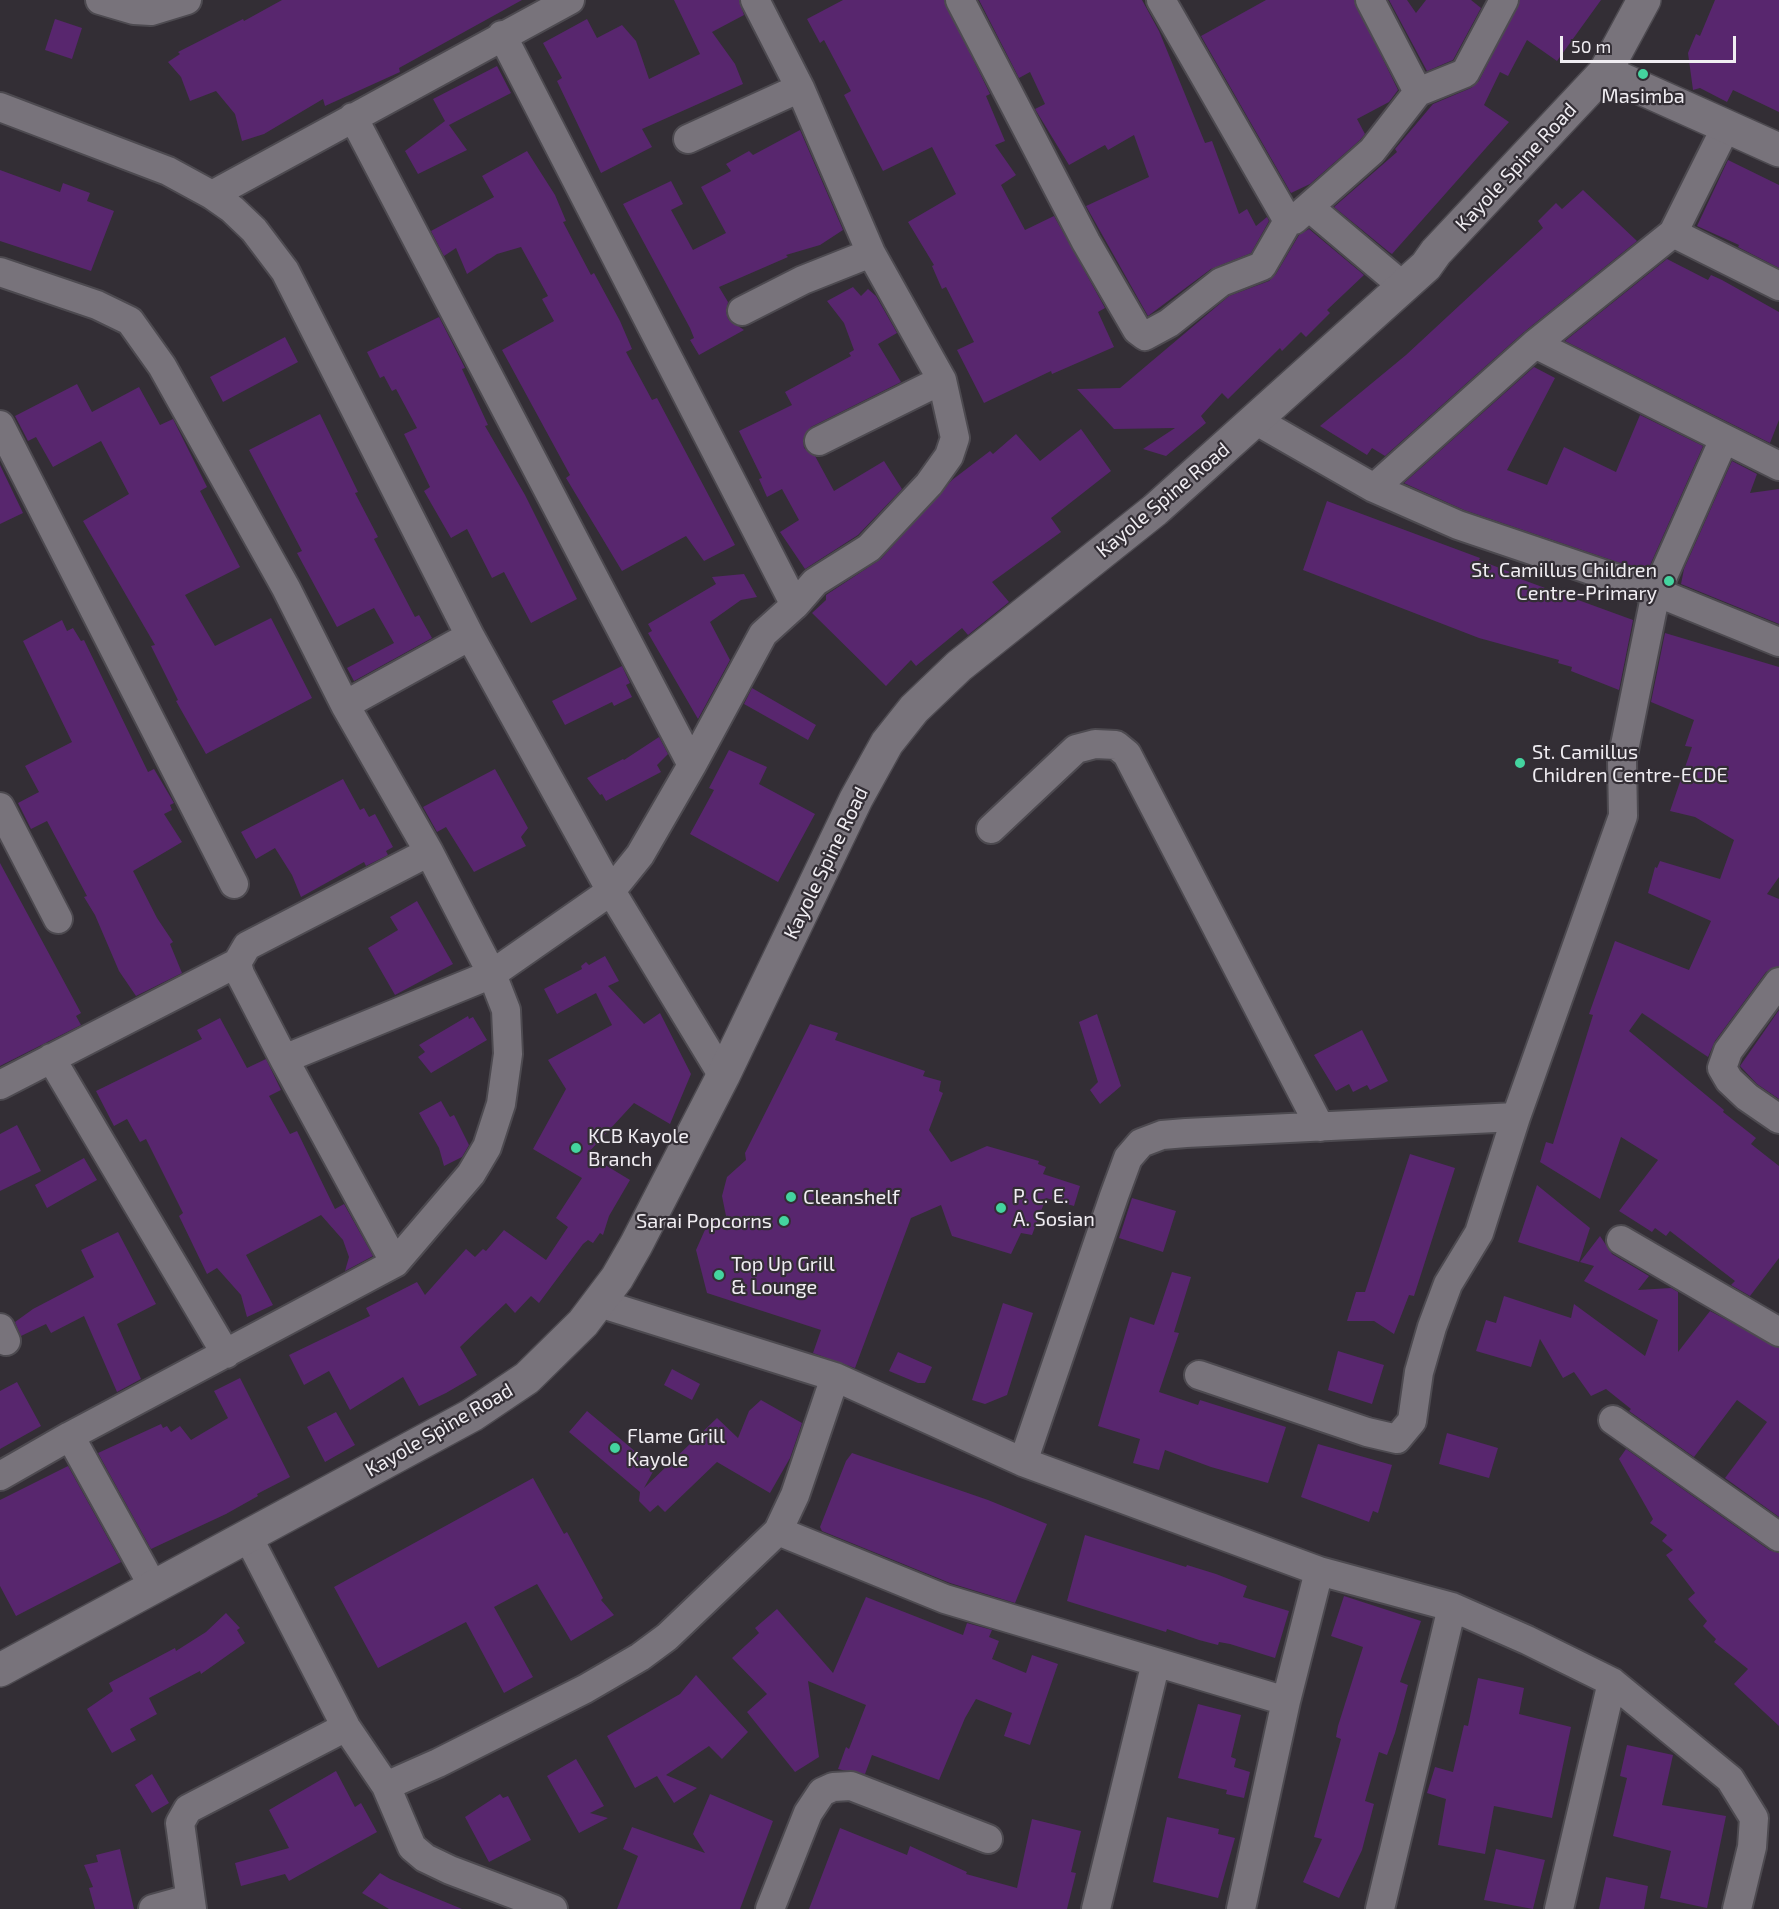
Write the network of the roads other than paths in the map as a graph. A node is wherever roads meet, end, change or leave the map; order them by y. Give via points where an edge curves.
1 (100, 0) edge
2 (187, 0) edge
3 (570, 0) edge
4 (755, 0) edge
5 (960, 0) edge
6 (1161, 0) edge
7 (1370, 0) edge
8 (1504, 0) edge
9 (1644, 0) edge
10 (502, 35) junction
11 (1605, 72) junction
12 (800, 87) junction
13 (1418, 92) junction
14 (0, 107) edge
15 (353, 117) junction
16 (1727, 125) junction
17 (688, 139) dead end
18 (1779, 150) edge
19 (212, 195) junction
20 (1298, 214) junction
21 (1673, 232) junction
22 (871, 253) junction
23 (0, 272) edge
24 (1779, 286) edge
25 (1404, 287) junction
26 (742, 311) dead end
27 (1535, 344) junction
28 (942, 380) junction
29 (1257, 420) junction
30 (0, 425) edge
31 (1724, 440) junction
32 (819, 441) dead end
33 (1779, 466) edge
34 (1374, 488) junction
35 (1656, 592) junction
36 (795, 605) junction
37 (470, 636) junction
38 (1779, 642) edge
39 (345, 705) junction
40 (693, 765) junction
41 (0, 807) edge
42 (992, 829) dead end
43 (429, 852) junction
44 (234, 884) dead end
45 (611, 891) junction
46 (58, 919) dead end
47 (237, 963) junction
48 (492, 974) junction
49 (1779, 982) edge
50 (51, 1058) junction
51 (284, 1059) junction
52 (723, 1076) junction
53 (0, 1085) edge
54 (1516, 1117) junction
55 (1779, 1119) edge
56 (1320, 1127) junction
57 (1621, 1240) dead end
58 (396, 1263) junction
59 (599, 1303) junction
60 (1779, 1332) edge
61 (226, 1354) junction
62 (1199, 1375) dead end
63 (835, 1377) junction
64 (1613, 1420) dead end
65 (70, 1436) junction
66 (1023, 1462) junction
67 (0, 1476) edge
68 (778, 1531) junction
69 (248, 1537) junction
70 (1779, 1538) edge
71 (1319, 1571) junction
72 (154, 1588) junction
73 (1452, 1607) junction
74 (1156, 1662) junction
75 (0, 1670) edge
76 (1612, 1682) junction
77 (1286, 1701) junction
78 (346, 1727) junction
79 (386, 1786) junction
80 (988, 1839) dead end
81 (190, 1904) edge
82 (153, 1909) edge
83 (553, 1909) edge
84 (770, 1909) edge
85 (1096, 1909) edge
86 (1242, 1909) edge
87 (1380, 1909) edge
88 (1559, 1909) edge
89 (1737, 1909) edge

1 - 2 street via 134,10 152,10
3 - 10 street
4 - 12 street
5 - 20 street via 1086,242 1137,330 1145,336 1169,323 1221,282 1262,266
6 - 20 street
7 - 13 street
8 - 13 street via 1465,73
9 - 11 main road, Kayole Spine Road
10 - 15 street
10 - 36 street
11 - 16 main road
11 - 25 main road, Kayole Spine Road
12 - 17 street
12 - 22 street
13 - 20 street via 1372,151
14 - 19 street via 168,171
15 - 19 street
15 - 40 street
16 - 18 main road
16 - 21 street
19 - 37 street via 254,230 285,271
20 - 25 street
21 - 24 street
21 - 27 street
22 - 26 street via 803,280
22 - 28 street
23 - 39 street via 97,305 130,321 162,366 280,578
25 - 29 main road, Kayole Spine Road
27 - 31 street
27 - 34 street
28 - 32 street
28 - 36 street via 955,438 949,456 929,484 869,548 815,582
29 - 34 street
29 - 52 main road, Kayole Spine Road via 1155,510 959,666 914,709 887,743 856,799
30 - 44 street
31 - 33 street
31 - 35 street
34 - 35 street via 1458,525
35 - 38 street
35 - 54 street via 1622,760 1623,816
36 - 40 street via 763,634
37 - 39 street
37 - 45 street
39 - 43 street
40 - 45 street via 640,855
41 - 46 street
42 - 56 street via 1076,749 1095,744 1116,745 1127,754
43 - 47 street via 247,946
43 - 48 street
45 - 48 street
45 - 52 street
47 - 50 street
47 - 51 street
48 - 51 street
48 - 58 street via 506,1010 508,1054 501,1104 487,1147 471,1174
49 - 55 street via 1728,1051 1722,1068 1747,1097
50 - 53 street
50 - 61 street
51 - 58 street
52 - 59 main road, Kayole Spine Road via 636,1245
54 - 56 street
54 - 62 street via 1479,1233 1448,1284 1432,1327 1419,1372 1412,1421 1397,1439
56 - 66 street via 1162,1135 1141,1143 1128,1158
57 - 60 street
58 - 61 street
59 - 63 street
59 - 69 main road, Kayole Spine Road via 527,1378 479,1410
61 - 65 street
63 - 66 street
63 - 68 street via 795,1495
64 - 70 street
65 - 67 street
65 - 72 street
66 - 71 street
68 - 74 street via 945,1599
68 - 79 street via 667,1637 640,1657 585,1689
69 - 72 main road, Kayole Spine Road
69 - 78 street
71 - 73 street
71 - 77 street
72 - 75 main road, Kayole Spine Road
73 - 76 street
73 - 87 street
74 - 77 street
74 - 85 street
76 - 88 street
76 - 89 street via 1730,1779 1754,1818 1752,1847
77 - 86 street
78 - 79 street
78 - 81 street via 188,1809 180,1823
79 - 83 street via 408,1839 425,1858
80 - 84 street via 851,1786 833,1787 822,1791 808,1813
81 - 82 street

